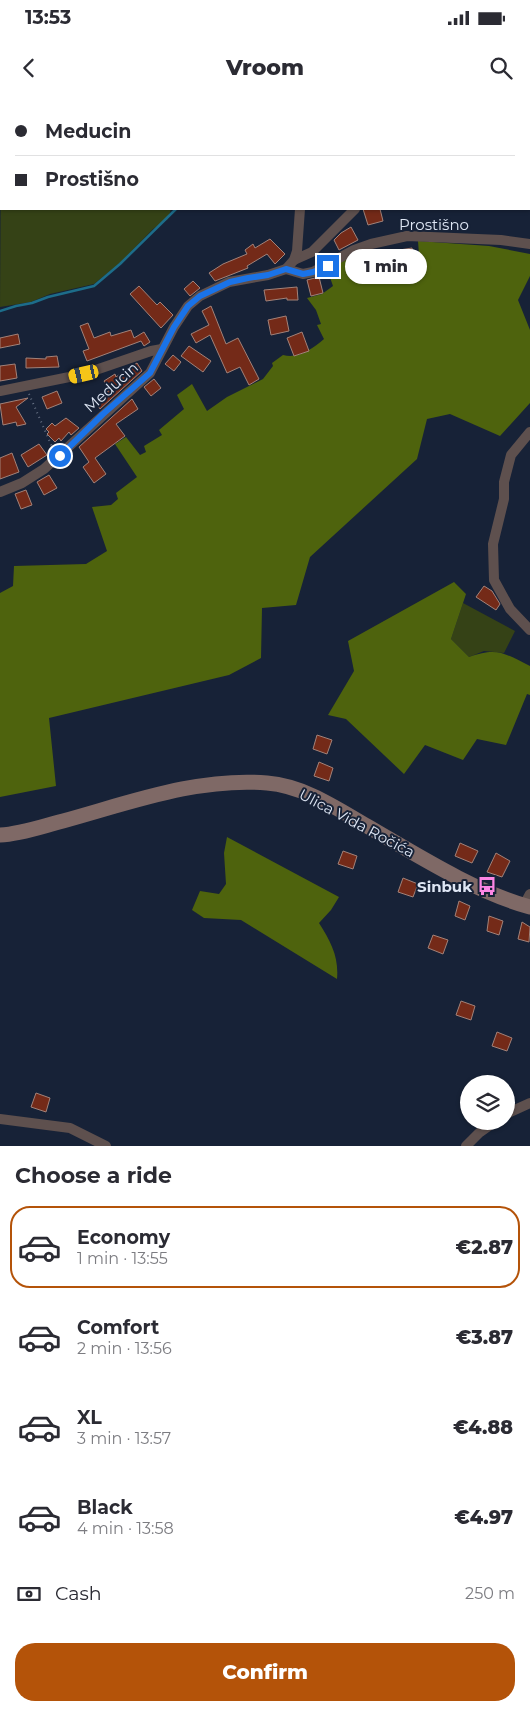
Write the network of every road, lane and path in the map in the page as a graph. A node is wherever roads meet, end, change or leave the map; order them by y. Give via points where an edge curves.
1 (300, 210) edge
2 (354, 210) edge
3 (530, 244) edge
4 (294, 260) junction
5 (286, 269) junction
6 (162, 349) junction
7 (26, 387) junction
8 (0, 392) edge
9 (530, 432) edge
10 (58, 458) junction
11 (0, 492) edge
12 (530, 630) edge
13 (0, 835) edge
14 (528, 902) edge
15 (530, 1103) edge
16 (515, 1110) edge
17 (0, 1119) edge
18 (483, 1130) edge
19 (106, 1146) edge
20 (466, 1146) edge

1 - 4 street
2 - 4 street via 312,252
3 - 5 street, Prostišno via 407,236 354,250 313,272 303,274
4 - 5 street
5 - 6 street, Meducin via 230,282 200,296 188,306
6 - 7 street via 84,374
6 - 10 street, Meducin via 150,373
7 - 8 street
7 - 10 path
9 - 12 street via 511,455 493,544 494,580 510,609
10 - 11 street, Meducin via 22,483
13 - 14 main road, Ulica Vida Ročića via 180,790 234,781 269,783 299,790 328,804 486,890
15 - 16 street
17 - 19 street via 70,1128
18 - 20 street

